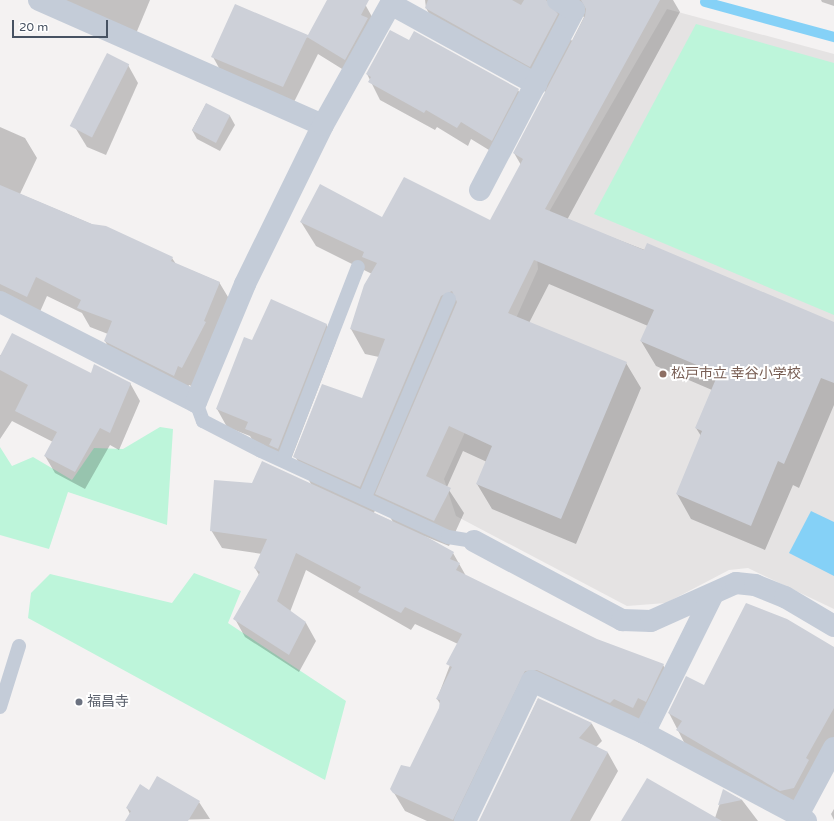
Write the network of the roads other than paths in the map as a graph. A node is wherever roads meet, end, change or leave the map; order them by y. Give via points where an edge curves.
1 (39, 0) edge
2 (558, 0) edge
3 (392, 2) edge
4 (536, 84) junction
5 (323, 125) junction
6 (480, 190) dead end
7 (358, 266) dead end
8 (449, 299) dead end
9 (0, 302) edge
10 (196, 402) junction
11 (283, 460) junction
12 (365, 497) junction
13 (474, 541) joint
14 (713, 594) junction
15 (834, 626) edge
16 (19, 646) dead end
17 (0, 708) edge
18 (644, 733) junction
19 (834, 748) edge
20 (802, 818) edge
21 (464, 821) edge

1 - 5 street
2 - 4 street via 574,10
3 - 4 street
3 - 5 street
4 - 6 street
5 - 10 street via 239,298
7 - 11 lane
8 - 12 lane
9 - 10 street
10 - 11 lane via 203,421
11 - 12 lane
12 - 13 lane via 448,537
13 - 14 street via 622,620 651,621
14 - 15 street via 736,583 755,585 785,597
14 - 18 street
16 - 17 lane
18 - 20 street
18 - 21 street via 532,681
19 - 20 street

